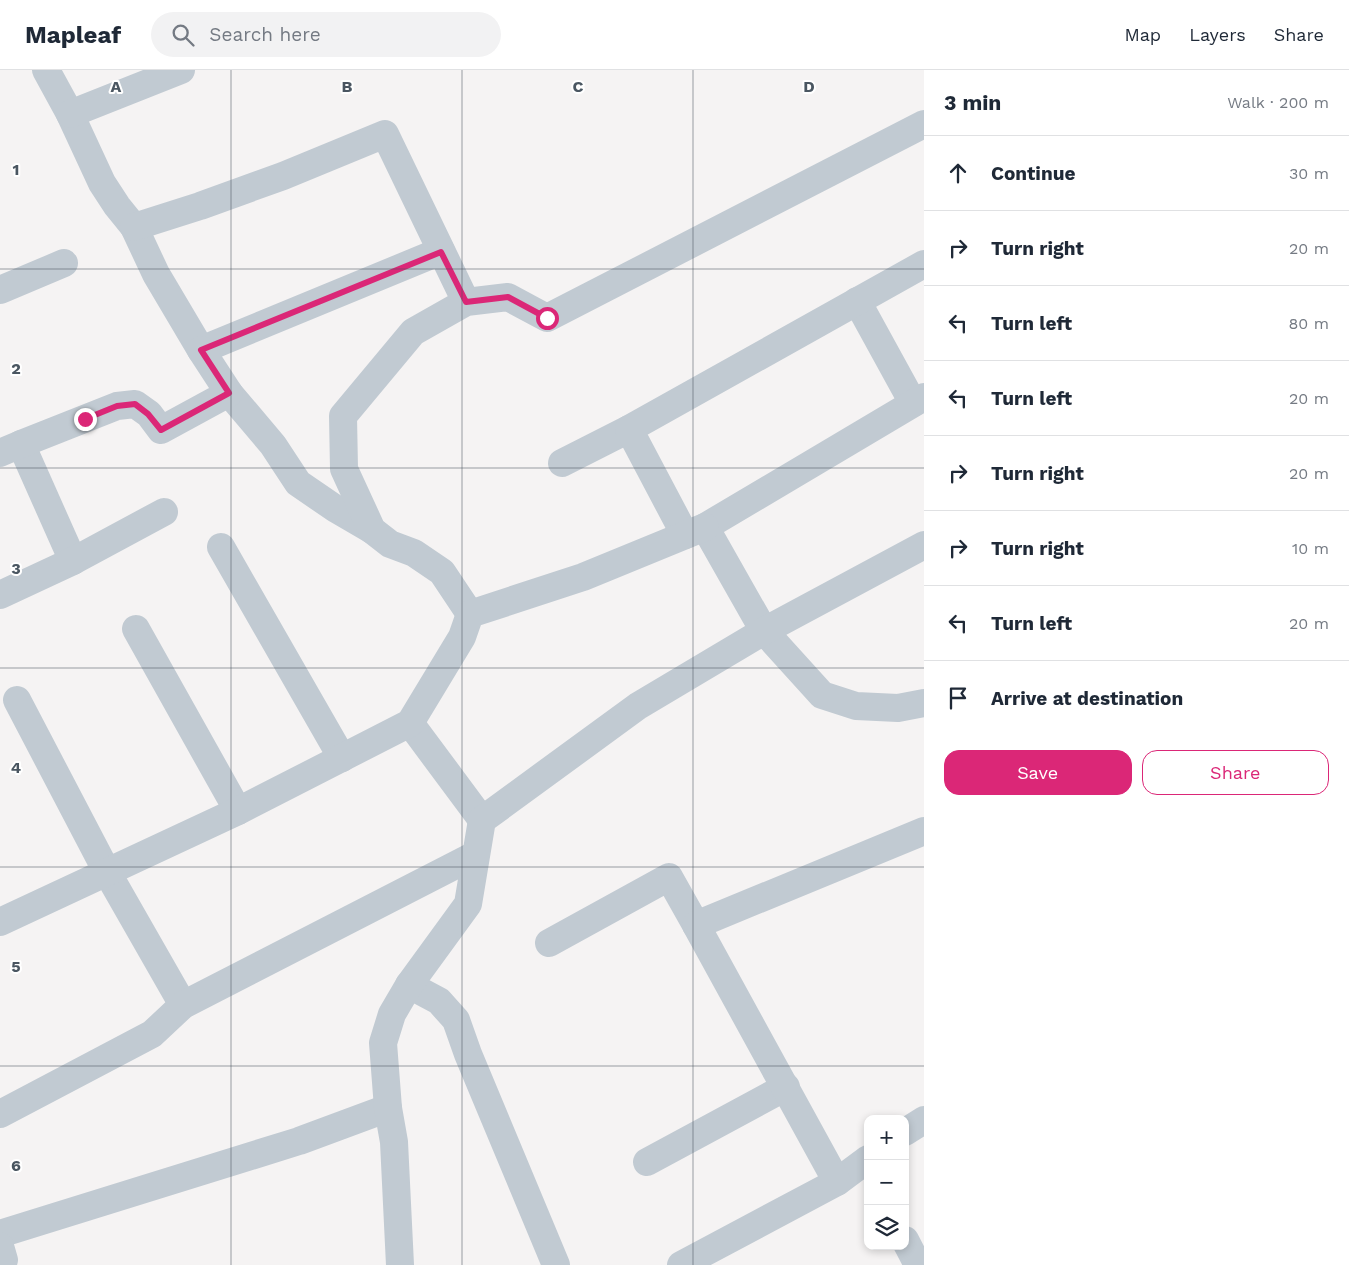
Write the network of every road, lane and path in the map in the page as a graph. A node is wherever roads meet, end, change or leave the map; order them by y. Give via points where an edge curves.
1 (46, 70) edge
2 (181, 70) edge
3 (70, 114) junction
4 (924, 124) edge
5 (134, 227) junction
6 (441, 252) junction
7 (64, 264) dead end
8 (924, 264) edge
9 (0, 290) edge
10 (857, 301) junction
11 (466, 302) junction
12 (201, 350) junction
13 (229, 393) junction
14 (918, 400) edge
15 (629, 429) junction
16 (11, 448) edge
17 (562, 463) dead end
18 (164, 512) dead end
19 (372, 530) junction
20 (695, 531) junction
21 (924, 545) edge
22 (221, 547) dead end
23 (73, 561) junction
24 (0, 595) edge
25 (470, 614) junction
26 (136, 629) dead end
27 (764, 631) junction
28 (17, 700) dead end
29 (924, 702) edge
30 (410, 723) junction
31 (342, 758) junction
32 (238, 811) junction
33 (482, 820) junction
34 (924, 831) edge
35 (475, 855) junction
36 (108, 872) junction
37 (0, 922) edge
38 (696, 925) junction
39 (549, 943) dead end
40 (409, 985) junction
41 (183, 1005) junction
42 (786, 1087) junction
43 (388, 1108) junction
44 (0, 1114) edge
45 (924, 1120) edge
46 (909, 1129) edge
47 (647, 1162) dead end
48 (857, 1173) edge
49 (0, 1234) edge
50 (0, 1246) edge
51 (0, 1262) edge
52 (397, 1264) edge
53 (556, 1265) edge
54 (681, 1265) edge

1 - 3 street
2 - 3 street
3 - 5 street via 102,183
4 - 11 street via 547,318 508,297
5 - 6 street via 283,176 385,134
5 - 12 street via 156,274
6 - 11 street
6 - 12 street
7 - 9 street
8 - 10 street
10 - 14 street
10 - 15 street
11 - 19 street via 413,332 343,416 344,469
12 - 13 street
13 - 16 street via 161,430 135,404 117,406
13 - 19 street via 298,483
14 - 20 street
15 - 17 street
15 - 20 street
16 - 23 street
18 - 23 street
19 - 25 street via 390,544 414,553 442,572
20 - 25 street via 582,577
20 - 27 street
21 - 27 street
22 - 31 street
23 - 24 street
25 - 30 street via 462,637
26 - 32 street
27 - 29 street via 822,695 856,706 898,708
27 - 33 street via 638,706
28 - 36 street
30 - 31 street
30 - 33 street
31 - 32 street
32 - 36 street
33 - 35 street
34 - 38 street
35 - 40 street via 468,904
35 - 41 street
36 - 37 street
36 - 41 street
38 - 39 street via 669,877
38 - 42 street
40 - 43 street via 392,1014 383,1043
40 - 53 street via 439,1001 456,1020
41 - 44 street via 152,1034
42 - 47 street
42 - 48 street
43 - 49 street via 300,1141
43 - 52 street via 394,1142
45 - 46 street
48 - 54 street
50 - 51 street via 4,1260

